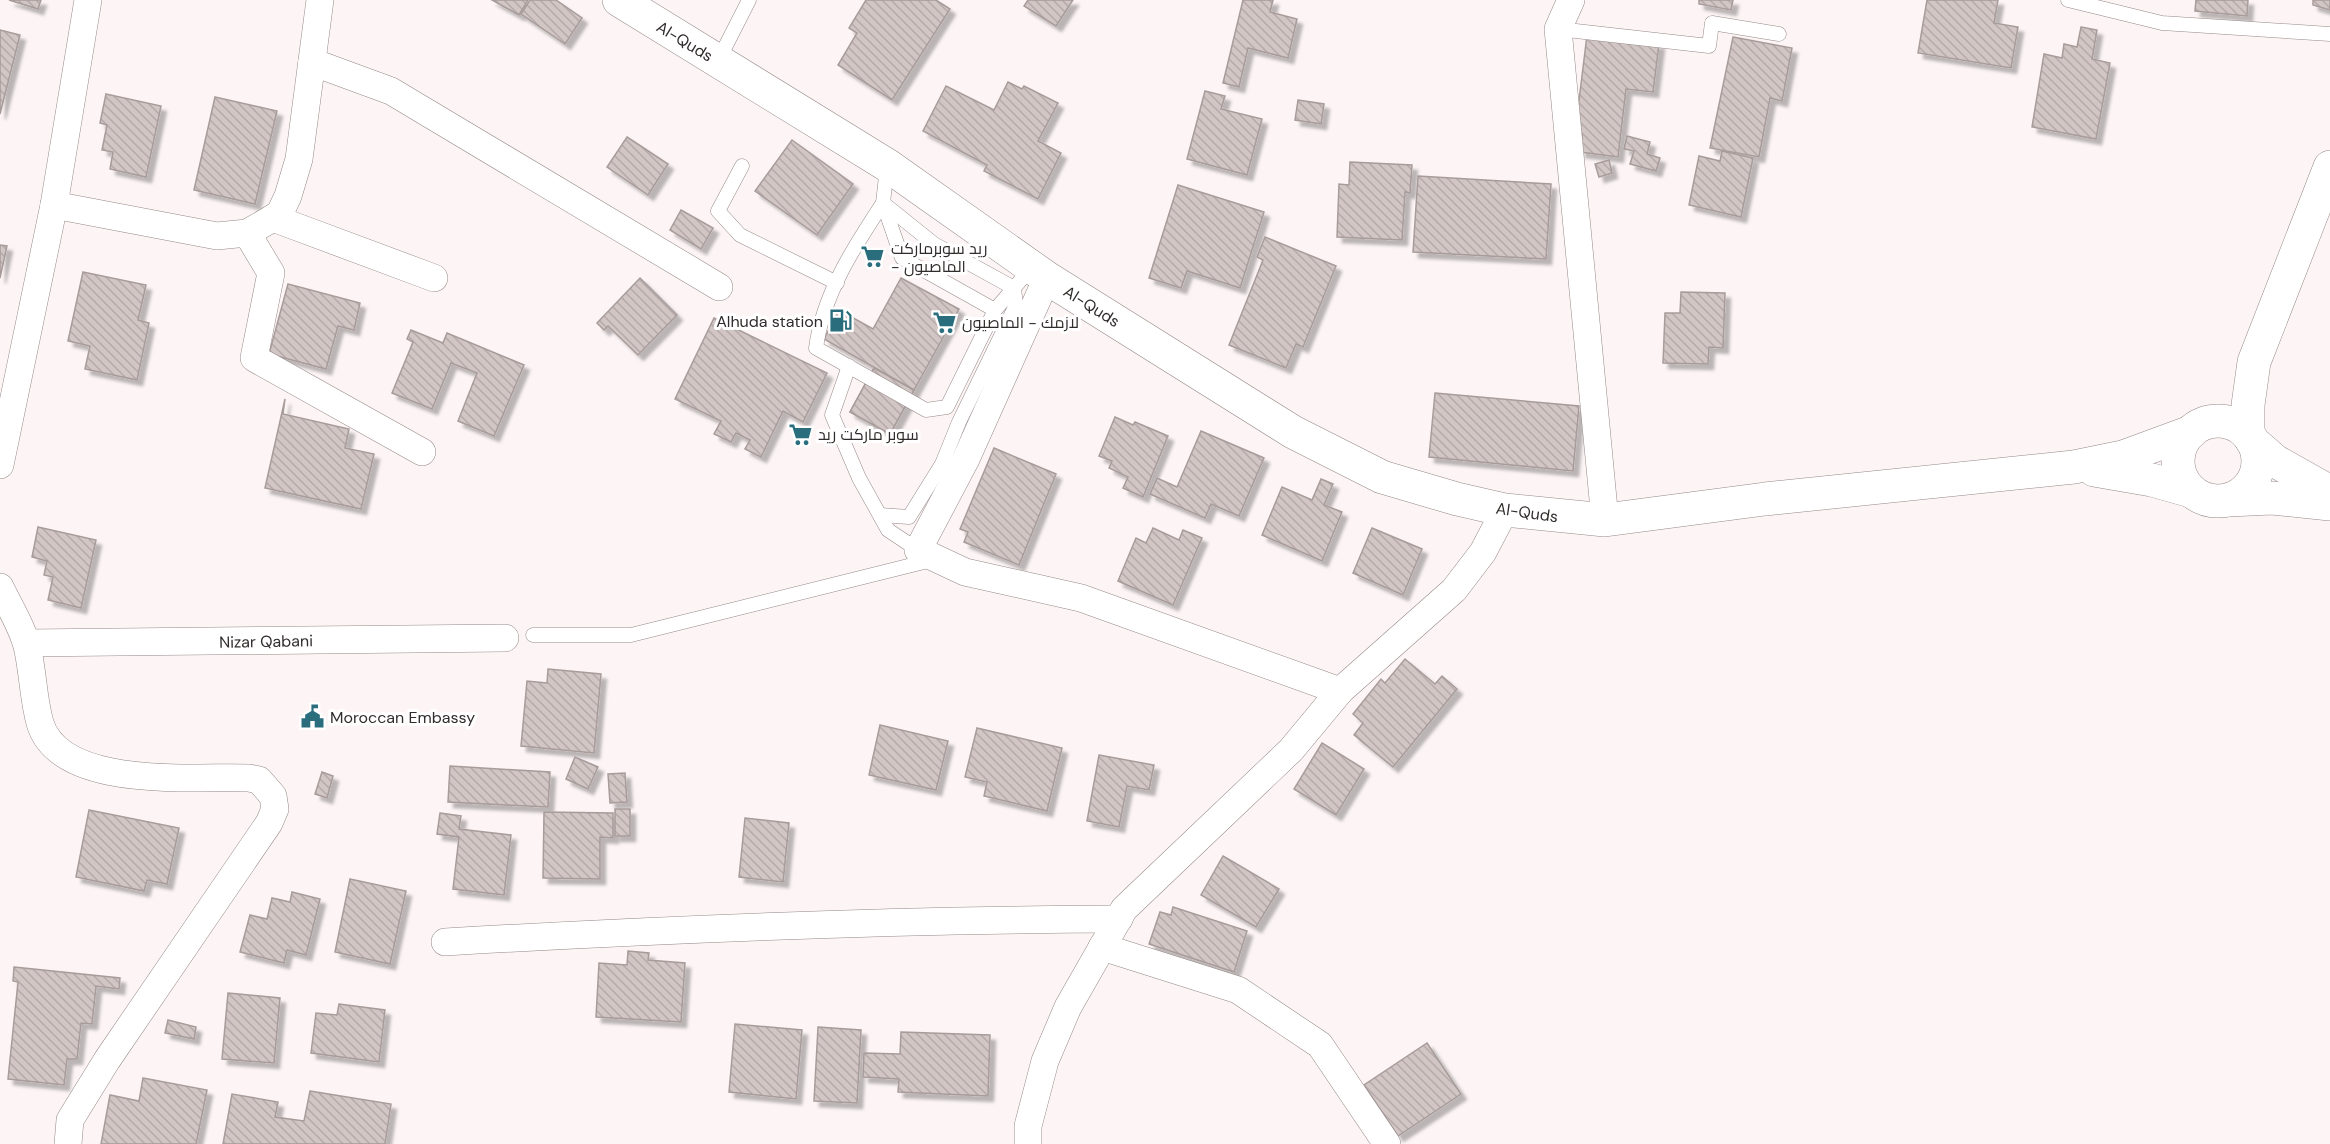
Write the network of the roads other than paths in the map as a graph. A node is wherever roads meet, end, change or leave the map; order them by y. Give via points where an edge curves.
1 (88, 0) edge
2 (320, 0) edge
3 (619, 0) edge
4 (749, 0) edge
5 (1571, 0) edge
6 (2068, 0) edge
7 (1558, 29) junction
8 (1779, 34) dead end
9 (2330, 34) edge
10 (718, 61) junction
11 (312, 62) junction
12 (887, 165) junction
13 (742, 166) dead end
14 (2330, 167) edge
15 (883, 203) junction
16 (54, 205) junction
17 (273, 218) junction
18 (247, 233) junction
19 (434, 278) dead end
20 (1031, 278) junction
21 (837, 284) junction
22 (719, 287) dead end
23 (995, 310) junction
24 (2254, 362) junction
25 (849, 366) junction
26 (947, 407) junction
27 (963, 413) junction
28 (2196, 428) junction
29 (2250, 438) junction
30 (422, 452) dead end
31 (0, 465) edge
32 (2074, 467) junction
33 (2191, 491) junction
34 (2330, 492) edge
35 (2229, 500) junction
36 (2330, 504) edge
37 (1505, 510) junction
38 (880, 515) junction
39 (1605, 520) junction
40 (928, 555) junction
41 (0, 587) edge
42 (533, 635) dead end
43 (504, 638) dead end
44 (27, 643) junction
45 (1340, 691) junction
46 (1119, 919) junction
47 (445, 942) dead end
48 (1102, 947) junction
49 (68, 1144) edge
50 (1028, 1144) edge
51 (1387, 1144) edge

1 - 16 street
2 - 11 street
3 - 10 street, Al-Quds
4 - 10 lane
5 - 7 street
6 - 9 lane via 2162,23
7 - 8 lane via 1709,46 1712,23
7 - 39 street
10 - 12 street, Al-Quds
11 - 17 street via 299,159 288,196
11 - 22 street via 391,91
12 - 15 lane
12 - 20 street, Al-Quds
13 - 21 lane via 718,211 740,235
14 - 24 street
15 - 20 lane via 934,244
15 - 21 lane via 845,262
15 - 23 lane via 902,258
16 - 18 street via 217,236
16 - 31 street
17 - 18 street
17 - 19 street
18 - 30 street via 271,273 254,358
20 - 23 lane
20 - 27 lane
20 - 37 street, Al-Quds via 1293,432 1382,477
20 - 40 street
21 - 25 lane via 818,332 816,348
23 - 26 lane
24 - 28 street
24 - 29 street via 2248,405
25 - 26 lane via 926,410
25 - 38 lane via 832,415
26 - 27 lane
27 - 38 lane via 942,464 909,517
28 - 29 street via 2214,421 2227,422
28 - 32 street via 2123,457
28 - 33 street via 2182,442 2178,468
29 - 34 street via 2275,461
29 - 35 street via 2257,452 2255,476 2249,487
32 - 33 street via 2143,478
32 - 39 street, Al-Quds
33 - 35 street via 2208,500
35 - 36 street via 2272,498
37 - 39 street, Al-Quds
37 - 45 street via 1483,552 1454,590
38 - 40 lane via 888,530
40 - 42 lane via 631,635
40 - 45 street via 965,572 1081,598
41 - 44 street
43 - 44 street, Nizar Qabani
44 - 49 street via 40,723 51,745 69,759 98,769 141,775 249,777 260,780 273,796 269,824 107,1060 70,1120
45 - 46 street via 1291,750 1124,909
46 - 47 street via 686,929
46 - 48 street
48 - 50 street via 1068,1007 1045,1061 1028,1126
48 - 51 street via 1238,990 1320,1045

